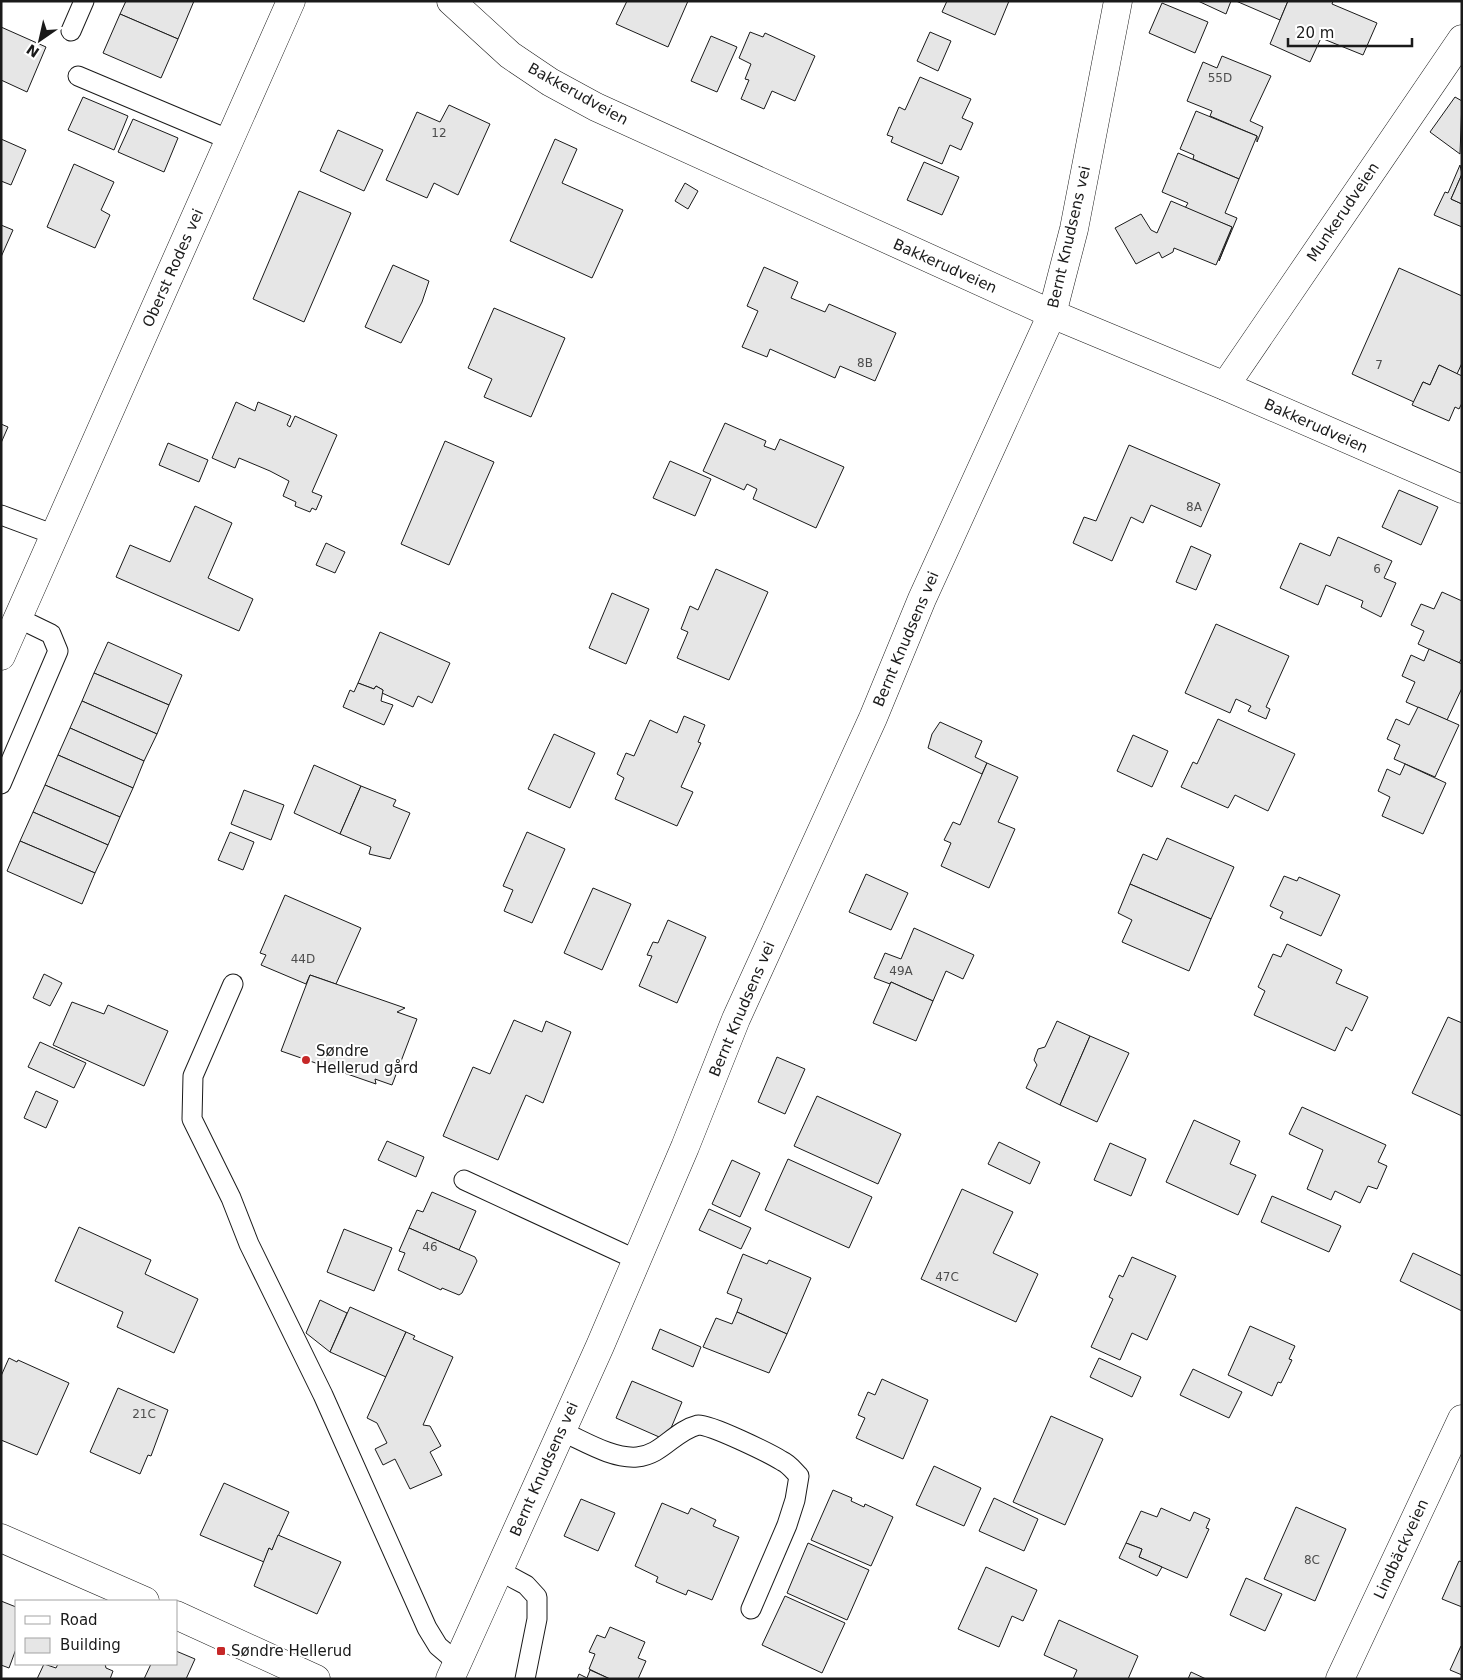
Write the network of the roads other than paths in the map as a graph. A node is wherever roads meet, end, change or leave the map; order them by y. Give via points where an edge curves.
1 (84, 1) edge
2 (291, 1) edge
3 (451, 1) edge
4 (1118, 1) edge
5 (71, 31) dead end
6 (1462, 39) edge
7 (78, 76) dead end
8 (230, 140) junction
9 (1052, 314) junction
10 (1225, 386) junction
11 (1462, 490) edge
12 (1, 514) edge
13 (55, 534) junction
14 (18, 618) junction
15 (1, 656) edge
16 (1, 784) edge
17 (233, 984) dead end
18 (464, 1180) dead end
19 (637, 1260) junction
20 (1462, 1419) edge
21 (561, 1431) junction
22 (1, 1538) edge
23 (498, 1570) junction
24 (142, 1600) edge
25 (751, 1609) dead end
26 (178, 1616) edge
27 (454, 1671) edge
28 (316, 1679) edge
29 (525, 1679) edge
30 (1340, 1679) edge

1 - 5 lane
2 - 8 street, Oberst Rodes vei
3 - 9 street, Bakkerudveien via 510,55 596,108
4 - 9 street, Bernt Knudsens vei via 1074,228
6 - 10 street, Munkerudveien
7 - 8 lane
8 - 13 street, Oberst Rodes vei
9 - 10 street, Bakkerudveien
9 - 19 street, Bernt Knudsens vei via 736,1019
10 - 11 street, Bakkerudveien
12 - 13 lane
13 - 14 street, Oberst Rodes vei
14 - 15 street, Oberst Rodes vei
14 - 16 lane via 51,634 58,651
17 - 27 lane via 193,1076 192,1119 323,1395 427,1628
18 - 19 lane
19 - 21 street, Bernt Knudsens vei
20 - 30 street, Lindbäckveien
21 - 23 street, Bernt Knudsens vei
21 - 25 lane via 616,1455 636,1457 656,1452 684,1431 699,1425 716,1429 784,1461 799,1476 795,1500
22 - 24 street via 80,1581
23 - 27 street, Bernt Knudsens vei
23 - 29 lane via 526,1585 537,1597 537,1619
26 - 28 street

